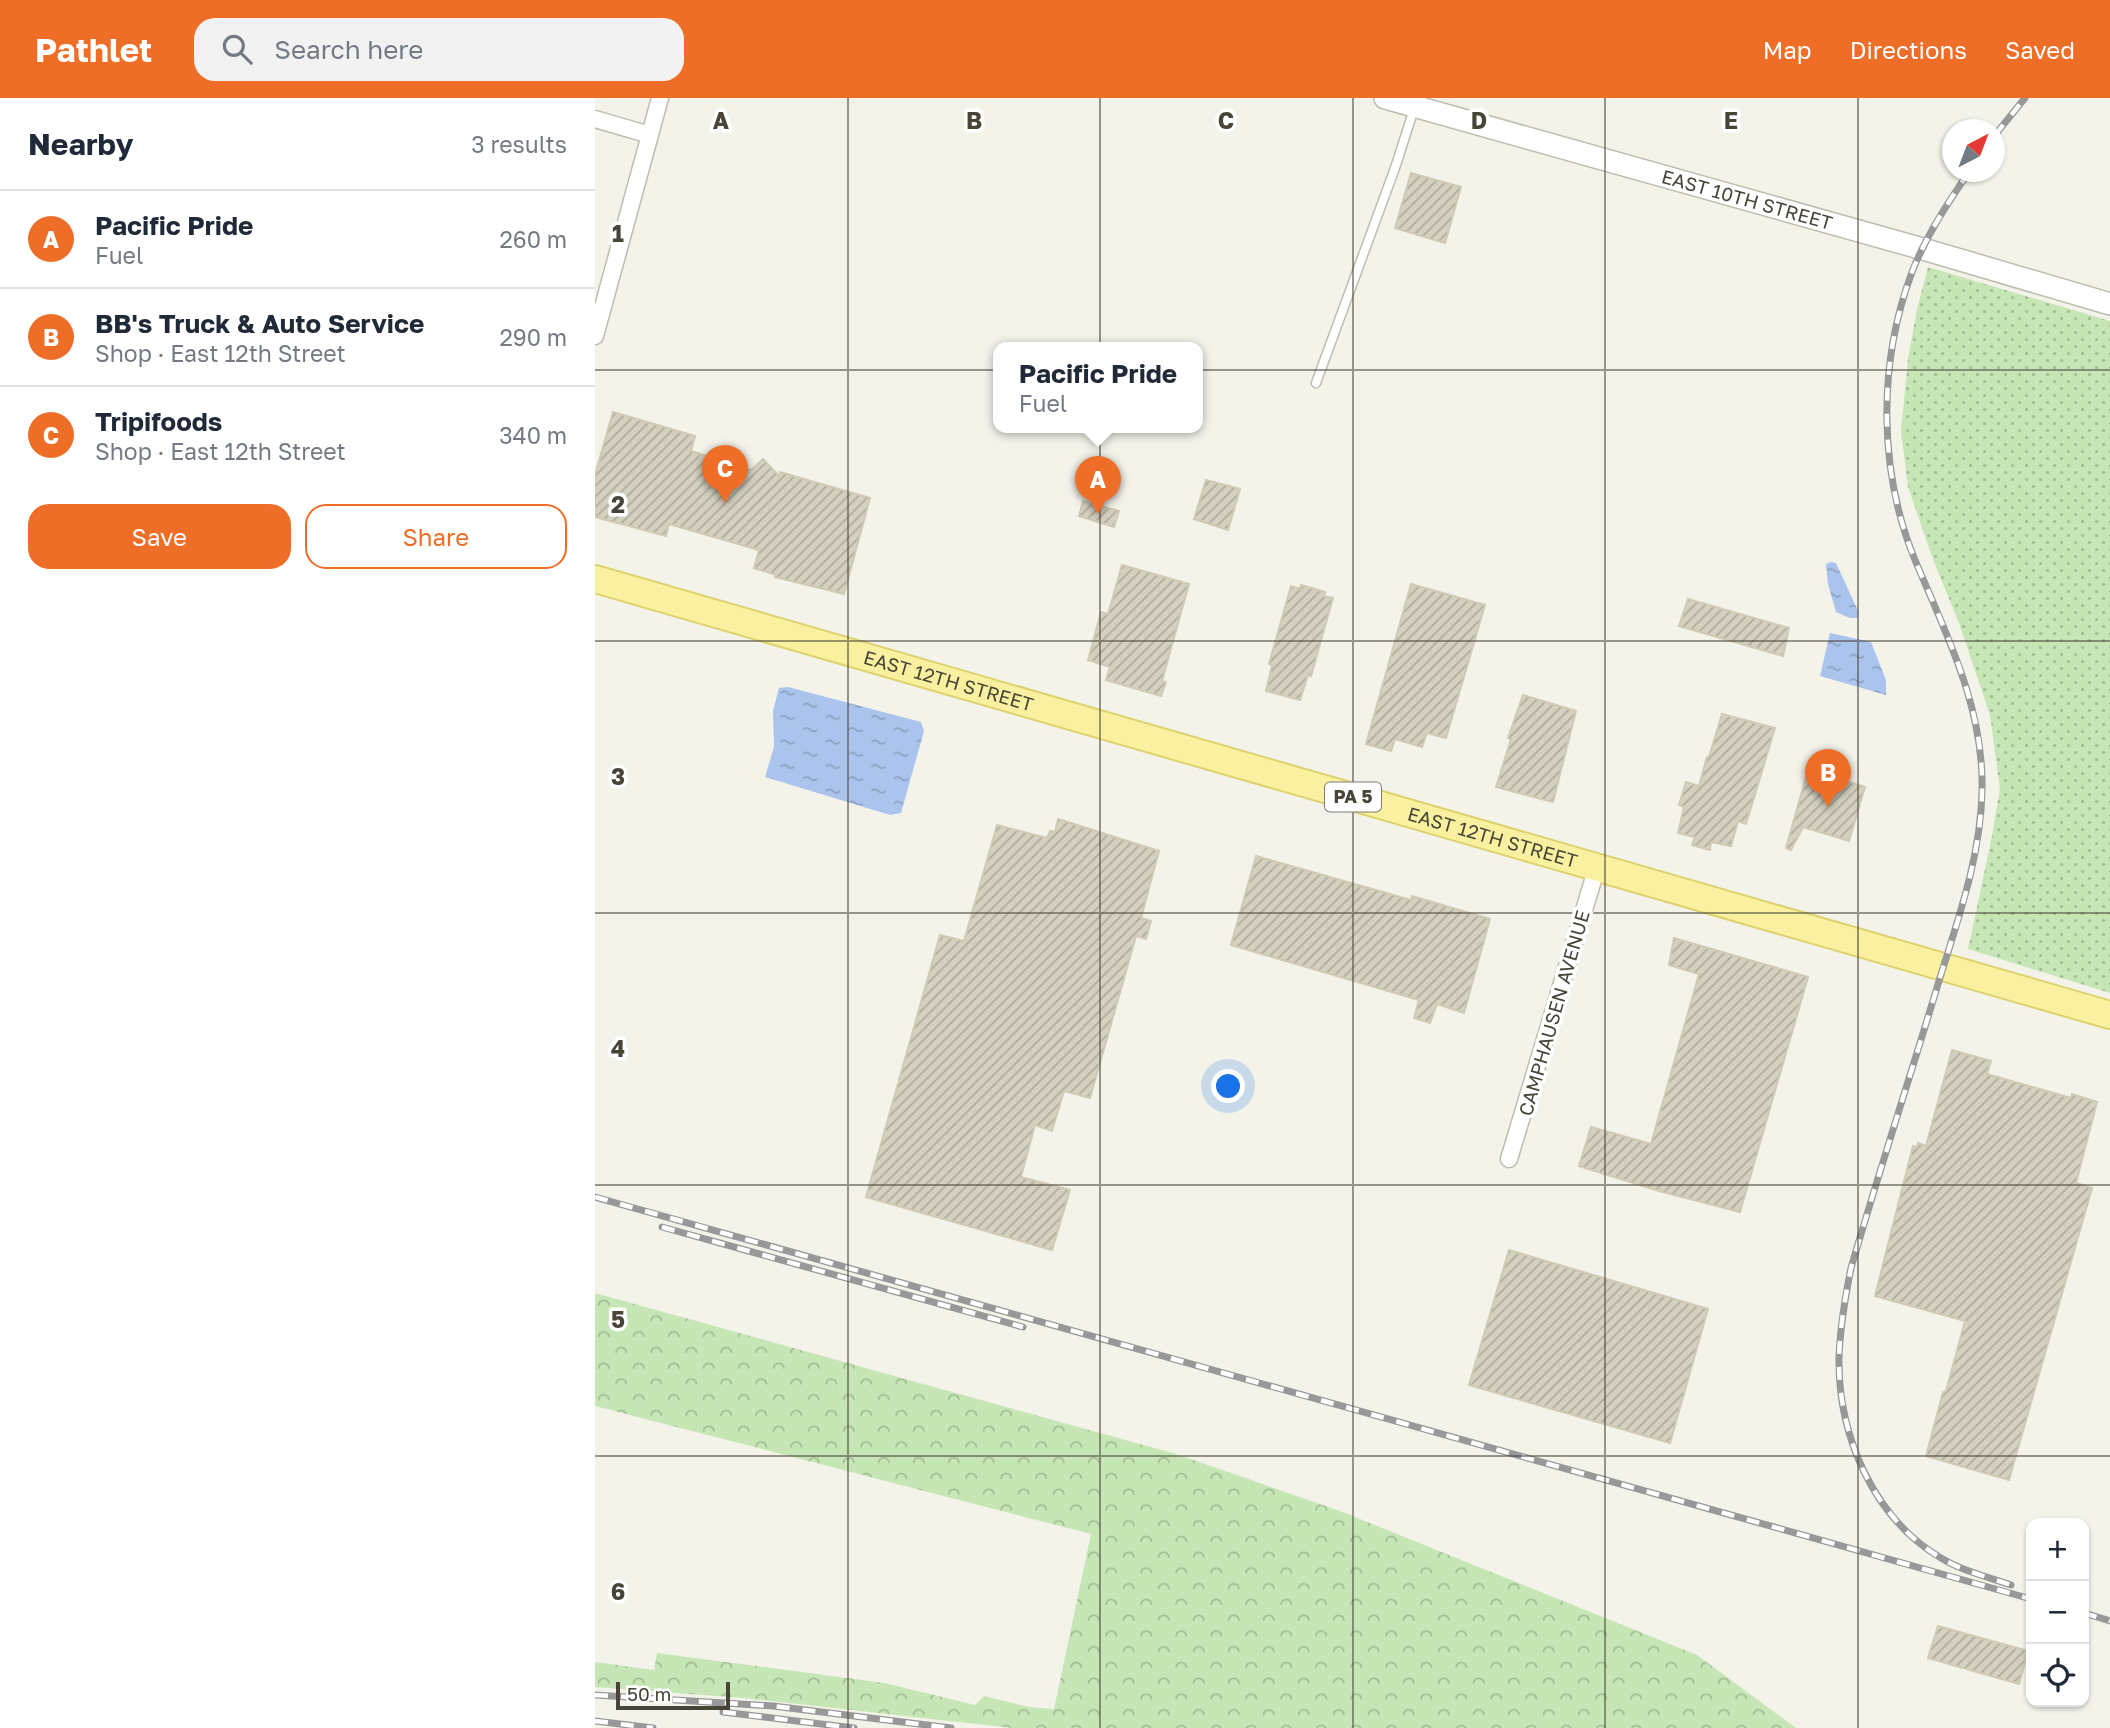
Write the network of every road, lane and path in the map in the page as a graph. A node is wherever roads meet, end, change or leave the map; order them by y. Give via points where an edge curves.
1 (660, 98) edge
2 (1385, 98) edge
3 (1415, 106) junction
4 (595, 119) edge
5 (650, 135) junction
6 (2110, 304) edge
7 (595, 333) edge
8 (1316, 383) dead end
9 (595, 579) edge
10 (1597, 867) junction
11 (2110, 1015) edge
12 (1509, 1159) dead end

1 - 5 street
2 - 3 street, EAST 10TH STREET
3 - 6 street, EAST 10TH STREET
3 - 8 lane
4 - 5 street
5 - 7 street
9 - 10 main road, EAST 12TH STREET / PA 5
10 - 11 main road, EAST 12TH STREET / PA 5
10 - 12 street, CAMPHAUSEN AVENUE

